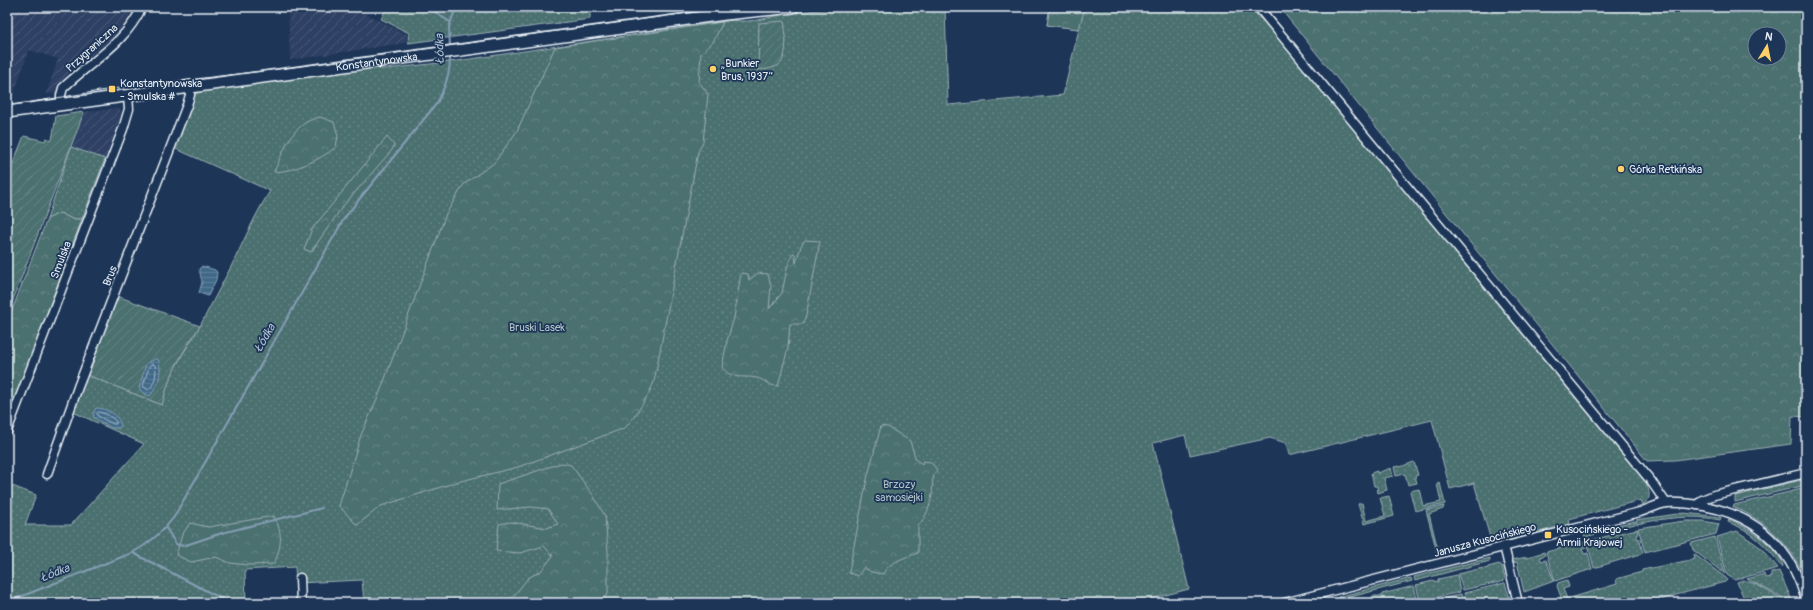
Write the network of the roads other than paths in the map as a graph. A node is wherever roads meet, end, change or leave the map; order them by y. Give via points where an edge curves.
1 (142, 7) edge
2 (793, 7) edge
3 (1258, 7) edge
4 (725, 11) edge
5 (190, 87) junction
6 (128, 96) junction
7 (61, 105) junction
8 (7, 112) edge
9 (7, 431) edge
10 (1806, 473) edge
11 (47, 474) dead end
12 (1666, 503) junction
13 (1697, 505) junction
14 (1504, 546) junction
15 (300, 578) dead end
16 (1806, 601) edge
17 (301, 603) edge
18 (1284, 603) edge
19 (1518, 603) edge

1 - 7 street, Przygraniczna via 125,35 106,54 63,88
2 - 4 main road, Konstantynowska
3 - 12 street via 1651,481
4 - 5 main road, Konstantynowska via 433,55
5 - 6 main road, Konstantynowska
5 - 11 street, Brus via 187,106 75,394
6 - 7 main road, Konstantynowska
6 - 9 street, Smulska via 123,129
7 - 8 main road, Konstantynowska
10 - 13 street via 1714,495
12 - 13 street, Janusza Kusocińskiego
12 - 14 street, Janusza Kusocińskiego via 1640,512
13 - 16 street, Janusza Kusocińskiego via 1737,515 1765,532 1788,559
14 - 18 street, Janusza Kusocińskiego
14 - 19 street
15 - 17 street

